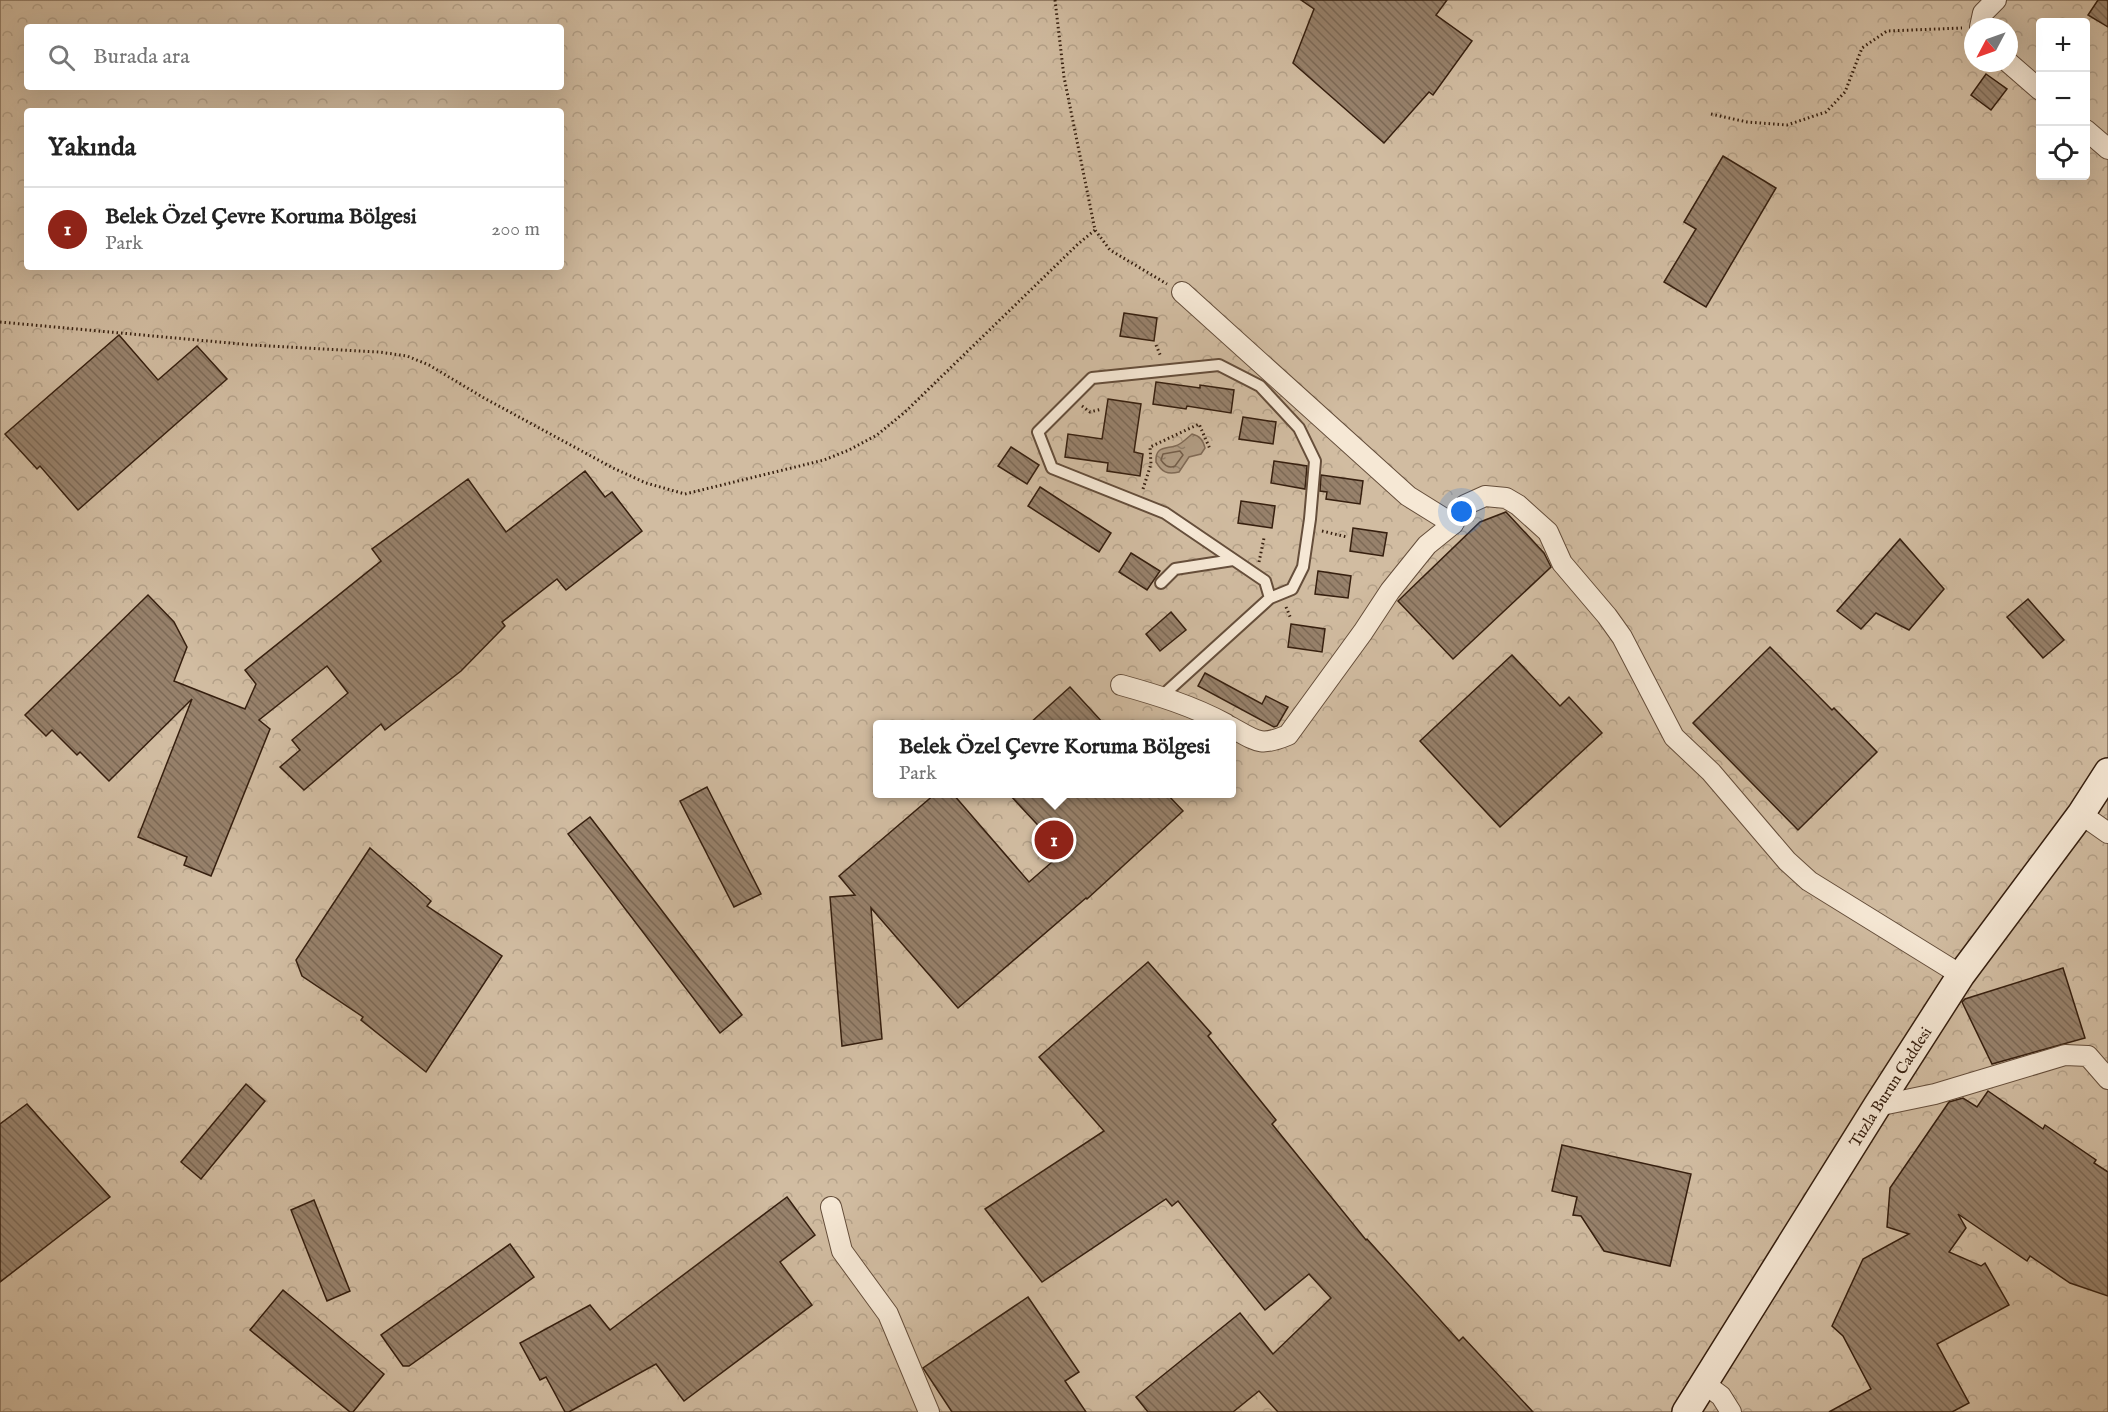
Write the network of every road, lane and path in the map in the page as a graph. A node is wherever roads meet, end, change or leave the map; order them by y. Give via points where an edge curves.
1 (1055, 0) edge
2 (1996, 0) edge
3 (1979, 18) edge
4 (1964, 28) edge
5 (2018, 71) edge
6 (2036, 87) edge
7 (1711, 114) dead end
8 (2090, 134) edge
9 (2108, 149) edge
10 (1095, 230) junction
11 (1182, 292) joint
12 (0, 322) edge
13 (1072, 399) junction
14 (1102, 408) dead end
15 (1210, 449) dead end
16 (1138, 502) junction
17 (1453, 524) junction
18 (1308, 528) junction
19 (1347, 537) dead end
20 (1264, 538) dead end
21 (1233, 560) junction
22 (1257, 576) junction
23 (1161, 583) dead end
24 (1270, 598) junction
25 (1121, 685) dead end
26 (1162, 696) junction
27 (1218, 720) edge
28 (1236, 730) edge
29 (2108, 772) edge
30 (2081, 814) junction
31 (2108, 833) edge
32 (1961, 975) junction
33 (2108, 1079) edge
34 (1877, 1106) junction
35 (831, 1207) dead end
36 (1705, 1384) junction
37 (929, 1412) edge
38 (1686, 1412) edge
39 (1731, 1412) edge

1 - 10 path via 1064,77
2 - 3 street
4 - 7 path via 1887,31 1862,48 1845,92 1826,112 1787,125
5 - 6 street
8 - 9 street
10 - 11 path via 1110,249
10 - 12 path via 877,435 824,460 685,494 612,468 407,356
11 - 17 street via 1408,496
13 - 14 path via 1090,412
13 - 16 lane via 1038,432 1052,468
13 - 18 lane via 1092,378 1219,365 1260,386 1299,428 1315,461
15 - 16 path via 1199,424 1150,447 1151,464
16 - 21 lane via 1165,513
17 - 28 street via 1427,545 1390,591 1288,735 1260,743
17 - 32 street via 1465,505 1485,496 1506,498 1548,532 1562,563 1622,637 1674,736 1711,772 1787,861 1809,881
18 - 19 path
18 - 24 lane via 1303,567 1292,589
20 - 22 path
21 - 22 lane
21 - 23 lane via 1175,568
22 - 24 lane via 1265,581
24 - 26 lane
25 - 26 street
26 - 27 street
29 - 30 main road, Tuzla Burun Caddesi
30 - 31 street
30 - 32 main road, Tuzla Burun Caddesi
32 - 34 main road, Tuzla Burun Caddesi
33 - 34 street via 2088,1056 2065,1055 1935,1094
34 - 36 main road, Tuzla Burun Caddesi
35 - 37 street via 842,1251 888,1314
36 - 38 main road, Tuzla Burun Caddesi
36 - 39 street

